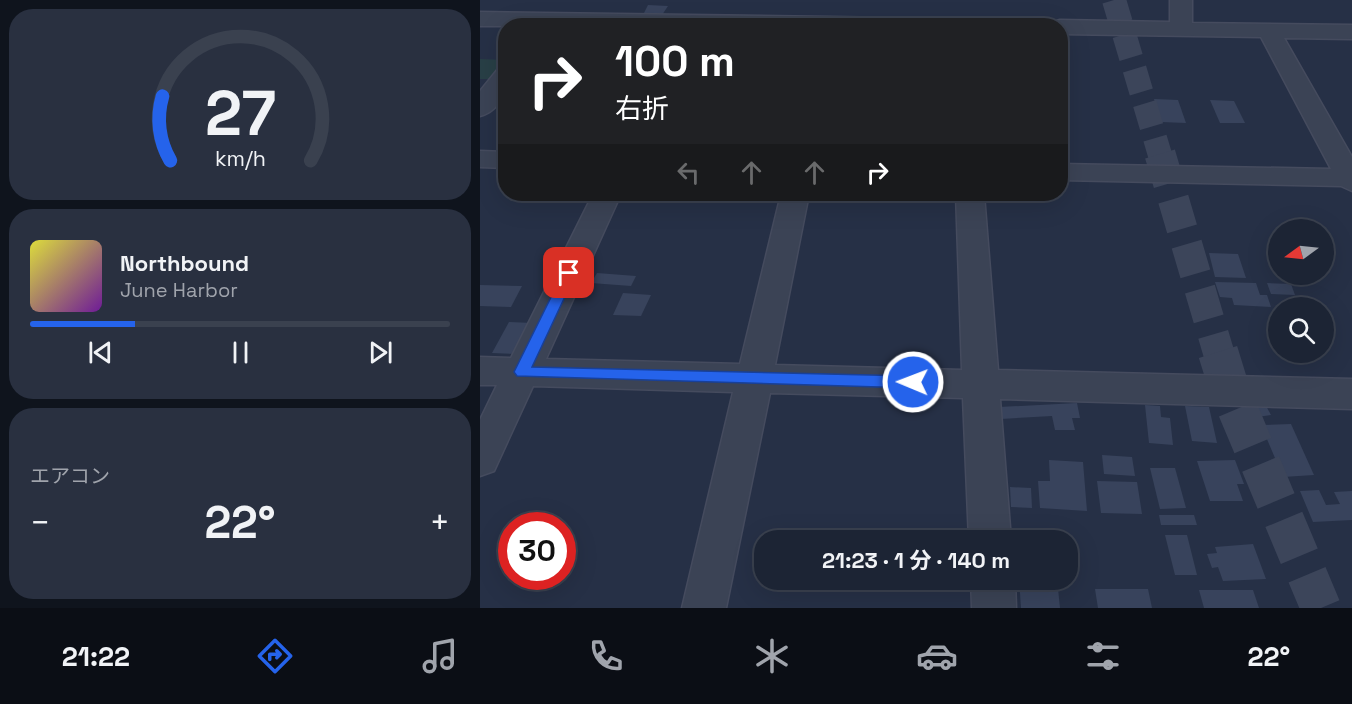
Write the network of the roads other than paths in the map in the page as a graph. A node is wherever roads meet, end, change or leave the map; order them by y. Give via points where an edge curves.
1 (563, 0) edge
2 (698, 0) edge
3 (837, 0) edge
4 (1181, 0) edge
5 (547, 18) edge
6 (689, 18) edge
7 (833, 18) edge
8 (480, 19) edge
9 (498, 20) edge
10 (1068, 27) edge
11 (1181, 29) junction
12 (1269, 31) junction
13 (1352, 32) edge
14 (498, 84) edge
15 (480, 108) edge
16 (480, 159) edge
17 (498, 160) edge
18 (1068, 172) edge
19 (1351, 179) edge
20 (604, 201) edge
21 (793, 201) edge
22 (969, 201) edge
23 (480, 371) edge
24 (522, 372) junction
25 (754, 378) junction
26 (981, 384) junction
27 (1352, 394) edge
28 (480, 459) edge
29 (989, 530) edge
30 (993, 590) edge
31 (704, 608) edge
32 (994, 608) edge

1 - 5 street
2 - 6 street
3 - 7 street
4 - 11 street
8 - 9 street
10 - 11 street
11 - 12 street
12 - 13 street
12 - 19 street
14 - 15 street
16 - 17 street
18 - 19 street
20 - 24 street
21 - 25 street
22 - 26 street
23 - 24 street
24 - 25 street
24 - 28 street
25 - 26 street
25 - 31 street
26 - 27 street
26 - 29 street
30 - 32 street

